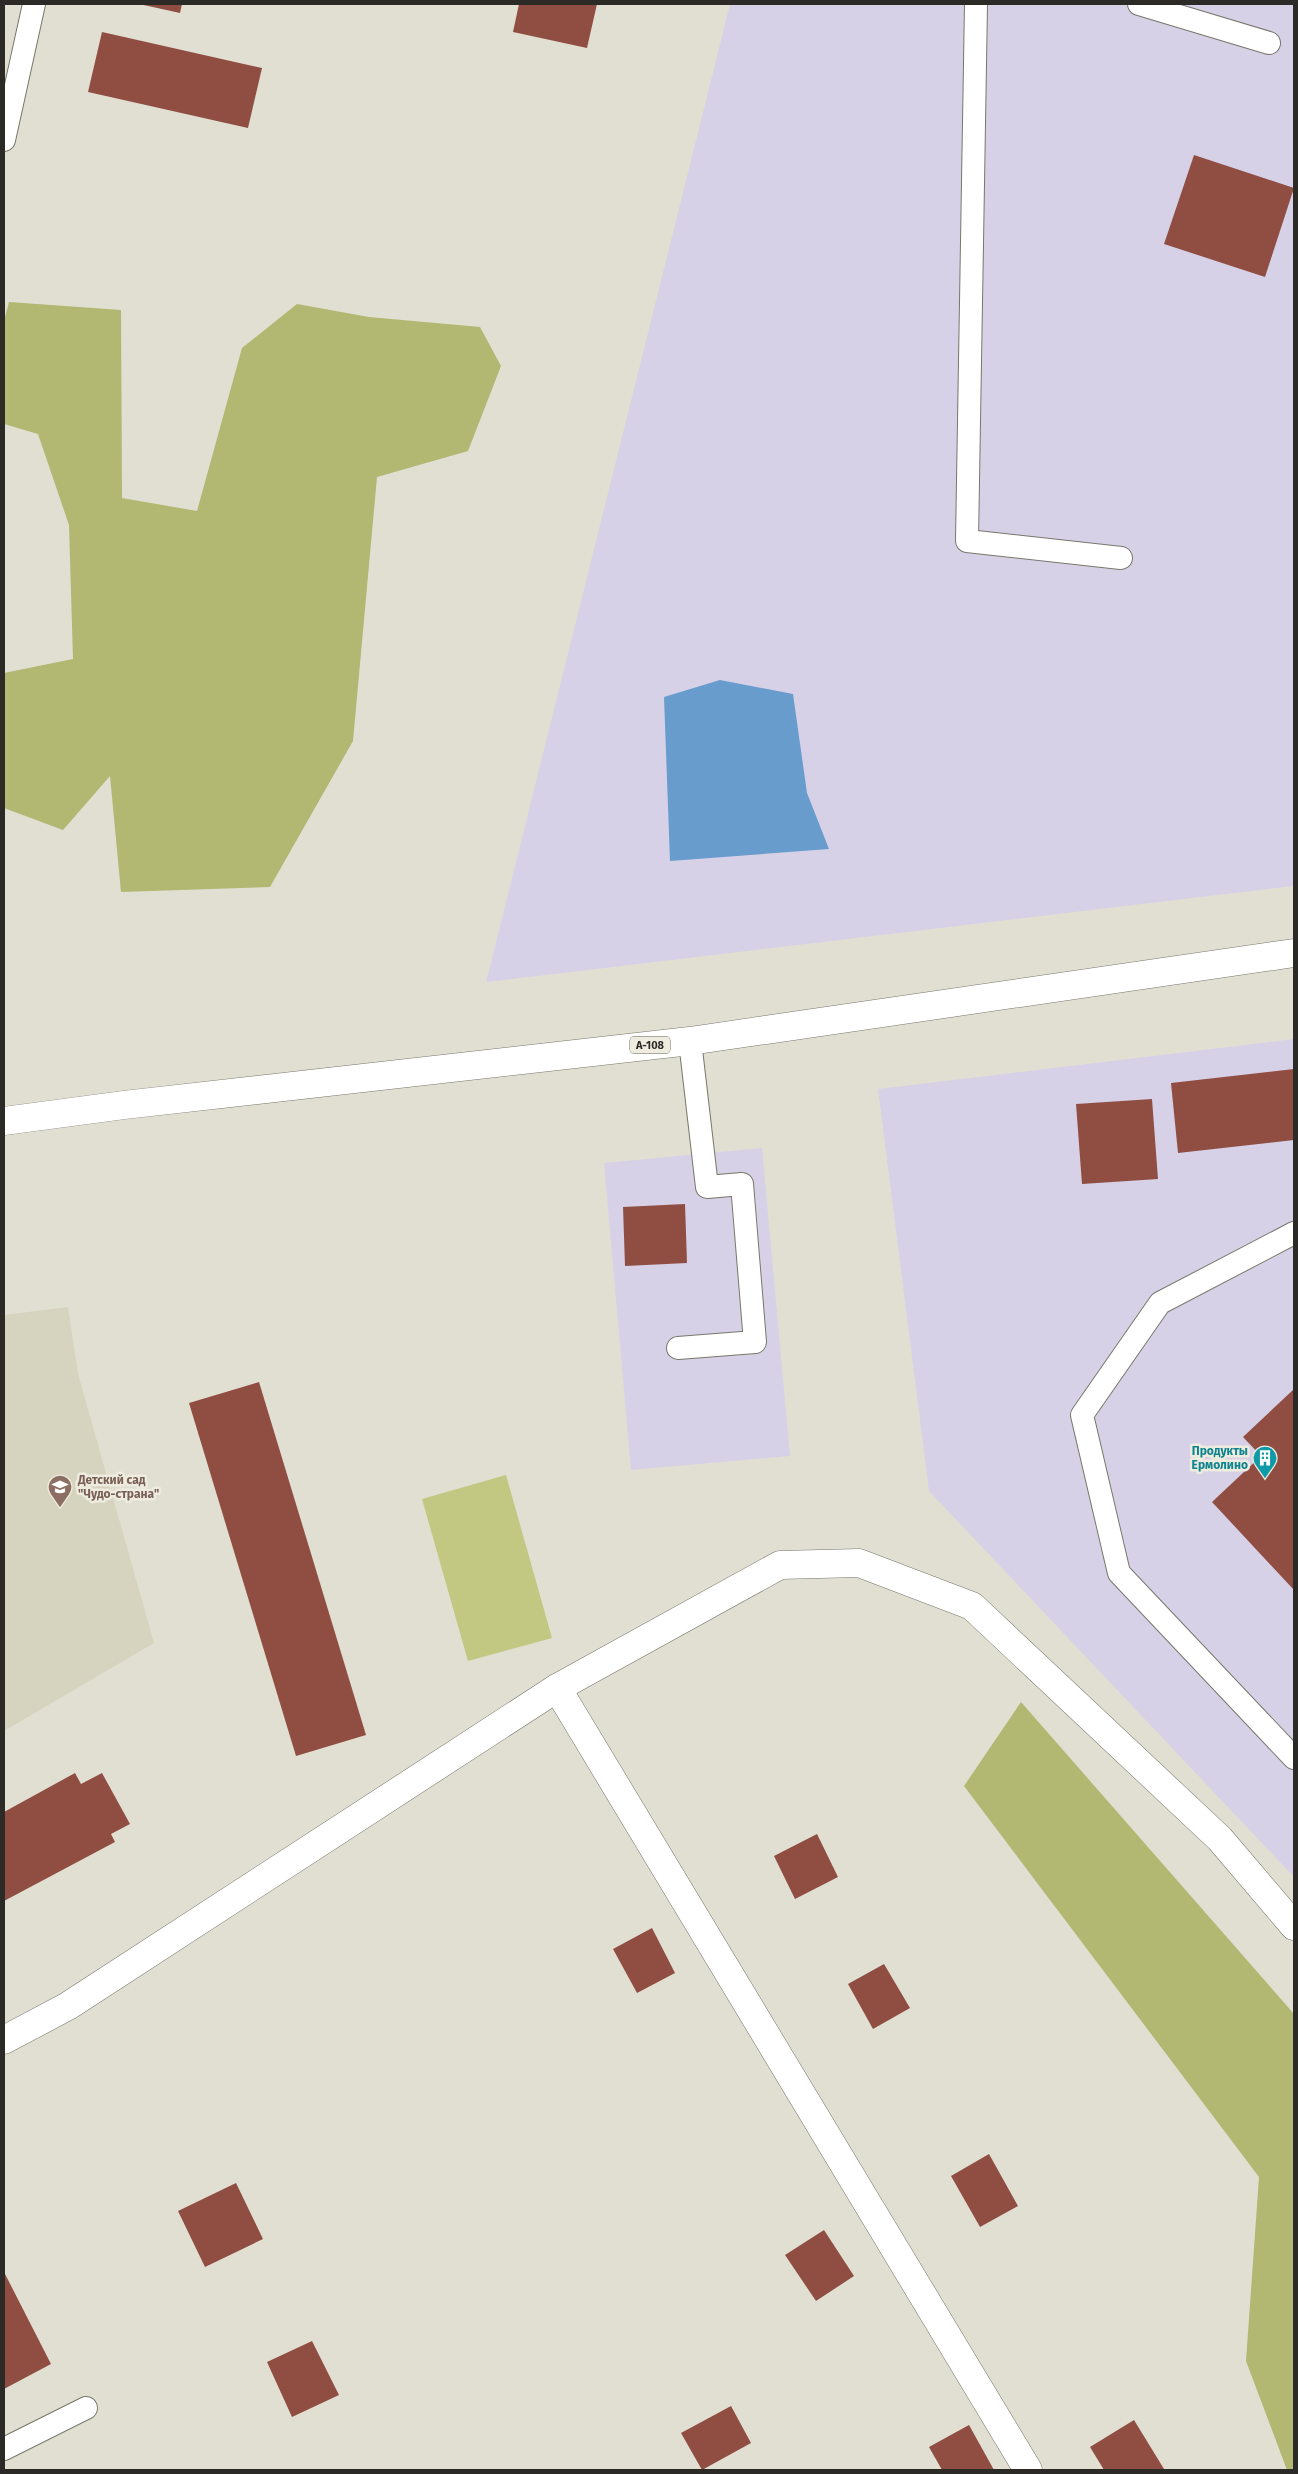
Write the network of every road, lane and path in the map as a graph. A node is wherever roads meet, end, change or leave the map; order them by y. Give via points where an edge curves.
1 (34, 4) edge
2 (976, 4) edge
3 (1139, 4) edge
4 (1269, 43) dead end
5 (4, 140) edge
6 (1121, 558) dead end
7 (1294, 953) edge
8 (690, 1041) junction
9 (4, 1121) edge
10 (1294, 1233) edge
11 (678, 1348) dead end
12 (557, 1688) junction
13 (1294, 1758) edge
14 (1294, 1926) edge
15 (4, 2040) edge
16 (86, 2408) dead end
17 (4, 2449) edge
18 (1028, 2470) edge

1 - 5 lane
2 - 6 lane via 966,541
3 - 4 lane
7 - 8 main road, А-108
8 - 9 main road, А-108
8 - 11 lane via 707,1187 742,1184 754,1342
10 - 13 lane via 1160,1303 1082,1415 1119,1574
12 - 14 main road via 780,1565 859,1563 972,1606 1220,1839
12 - 15 main road via 68,2006
12 - 18 main road
16 - 17 lane

